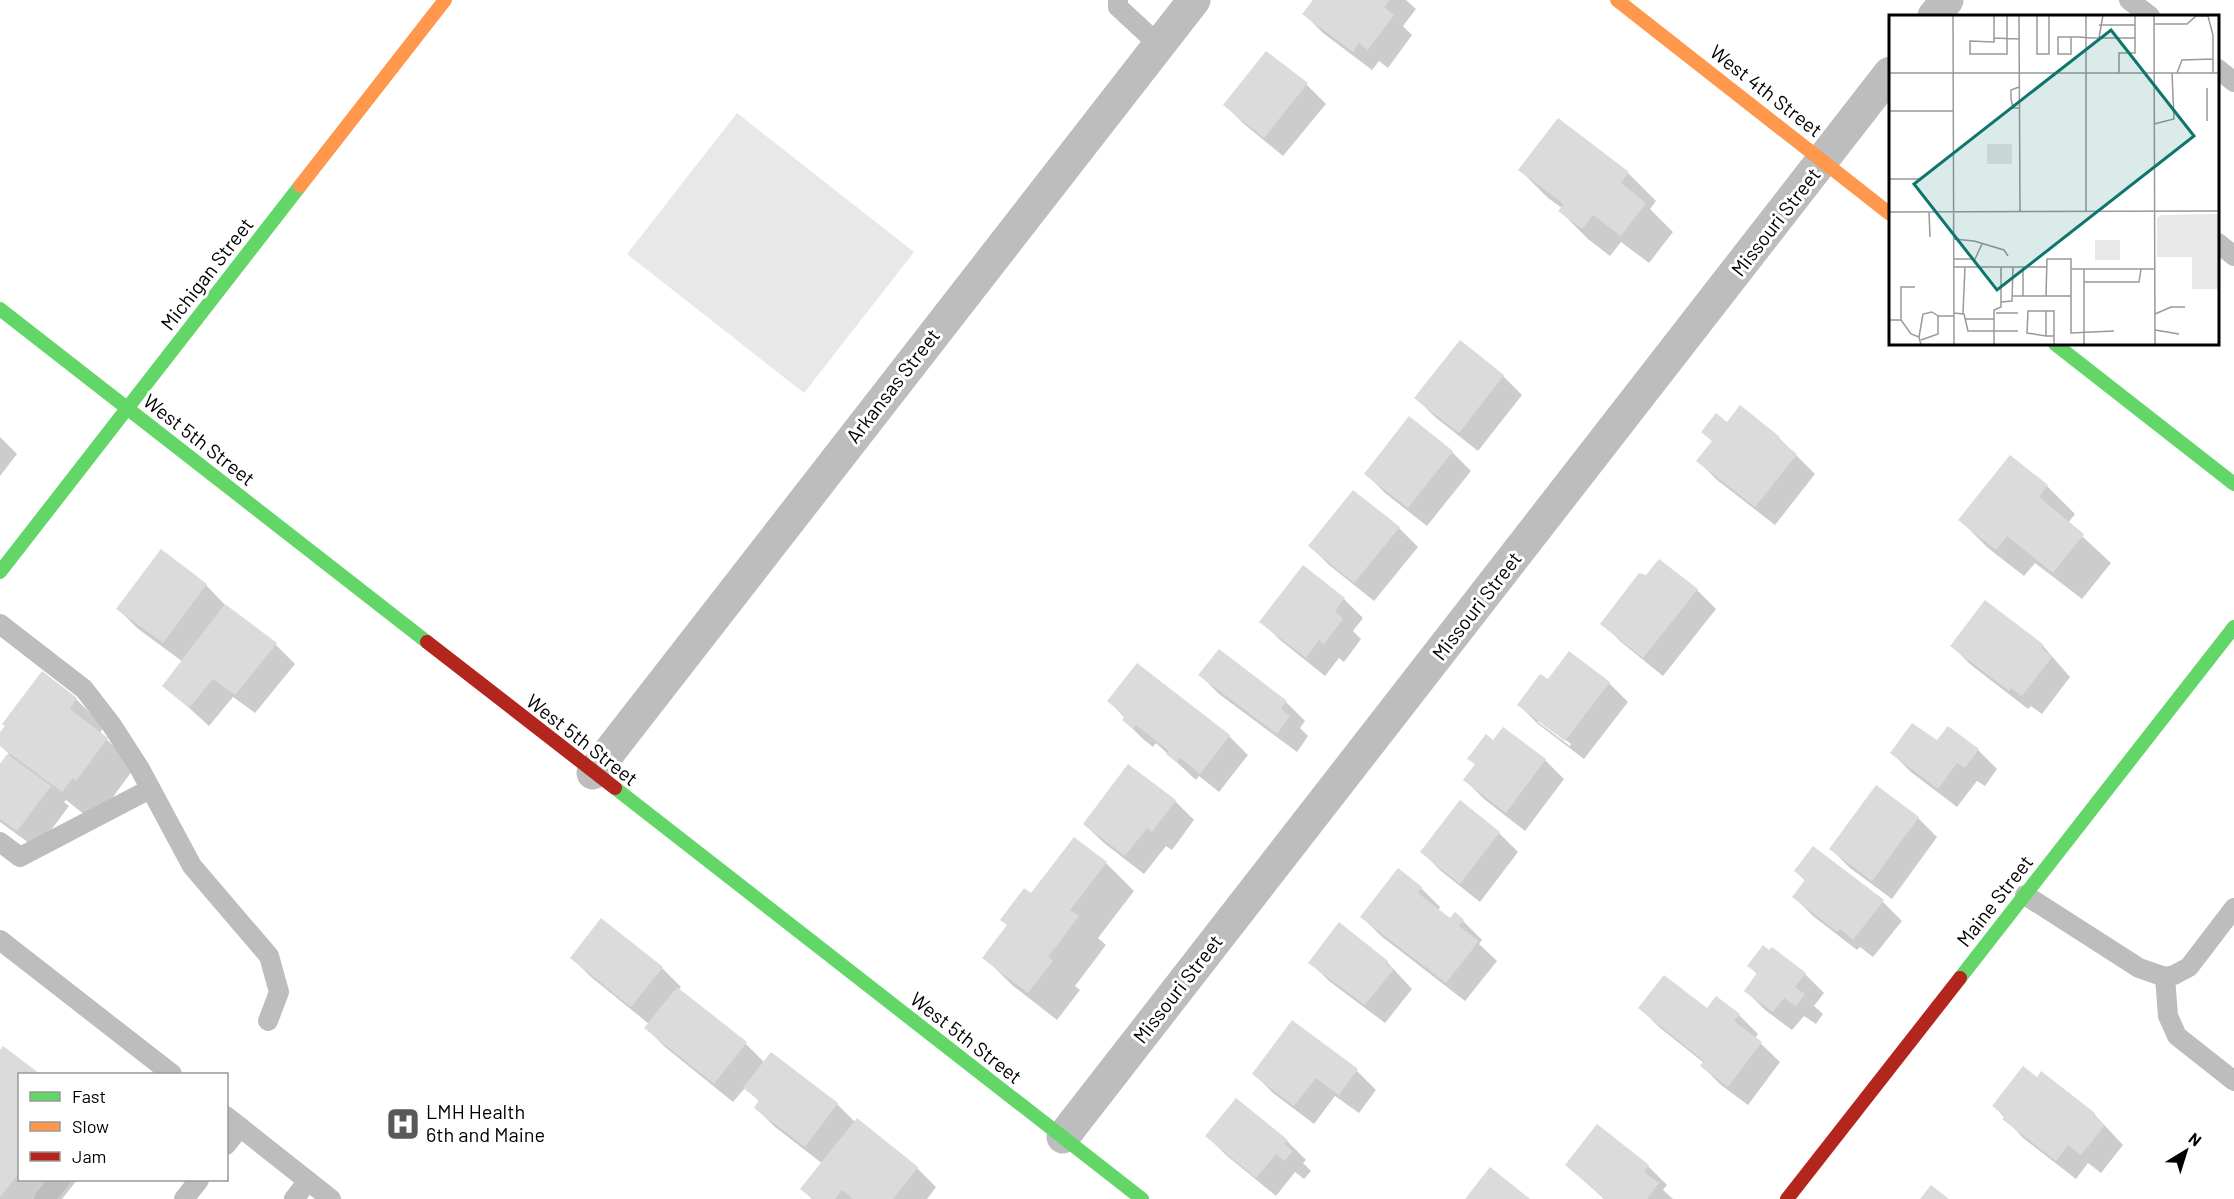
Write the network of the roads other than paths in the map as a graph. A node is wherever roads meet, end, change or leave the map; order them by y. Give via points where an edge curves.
1 (445, 0) edge
2 (1118, 0) edge
3 (1194, 0) edge
4 (1617, 0) edge
5 (1947, 0) edge
6 (2129, 0) edge
7 (1935, 15) edge
8 (2149, 15) edge
9 (1159, 45) junction
10 (2219, 71) edge
11 (1889, 74) edge
12 (2234, 82) edge
13 (1823, 161) junction
14 (1889, 213) edge
15 (2219, 245) edge
16 (2234, 256) edge
17 (0, 309) edge
18 (2056, 345) edge
19 (128, 409) junction
20 (2234, 484) edge
21 (0, 572) edge
22 (0, 624) edge
23 (2234, 627) edge
24 (593, 773) junction
25 (150, 789) junction
26 (0, 842) edge
27 (2025, 895) junction
28 (2234, 908) edge
29 (0, 940) edge
30 (2165, 977) junction
31 (268, 1021) dead end
32 (149, 1067) edge
33 (169, 1073) edge
34 (2234, 1081) edge
35 (233, 1122) edge
36 (1063, 1137) junction
37 (228, 1138) edge
38 (58, 1181) edge
39 (198, 1181) edge
40 (308, 1181) junction
41 (44, 1199) edge
42 (184, 1199) edge
43 (294, 1199) edge
44 (331, 1199) edge
45 (1142, 1199) edge
46 (1787, 1199) edge

1 - 19 street, Michigan Street
2 - 9 lane via 1118,7
3 - 9 street, Arkansas Street
4 - 13 street, West 4th Street
5 - 7 street
6 - 8 lane
9 - 24 street, Arkansas Street
10 - 12 lane
11 - 13 street, Missouri Street
13 - 14 street, West 4th Street
13 - 36 street, Missouri Street
15 - 16 lane
17 - 19 street, West 5th Street
18 - 20 street
19 - 21 street, Michigan Street
19 - 24 street, West 5th Street
22 - 25 lane via 84,689 111,724
23 - 27 street, Maine Street
24 - 36 street, West 5th Street
25 - 26 lane via 20,857
25 - 31 lane via 192,866 269,956 279,992
27 - 30 lane via 2139,968
27 - 46 street, Maine Street
28 - 30 lane via 2189,967
29 - 32 lane
30 - 34 lane via 2168,1016 2177,1035
32 - 33 lane
35 - 37 lane
35 - 40 lane
36 - 45 street, West 5th Street
38 - 41 lane
39 - 42 lane
40 - 43 lane
40 - 44 lane

